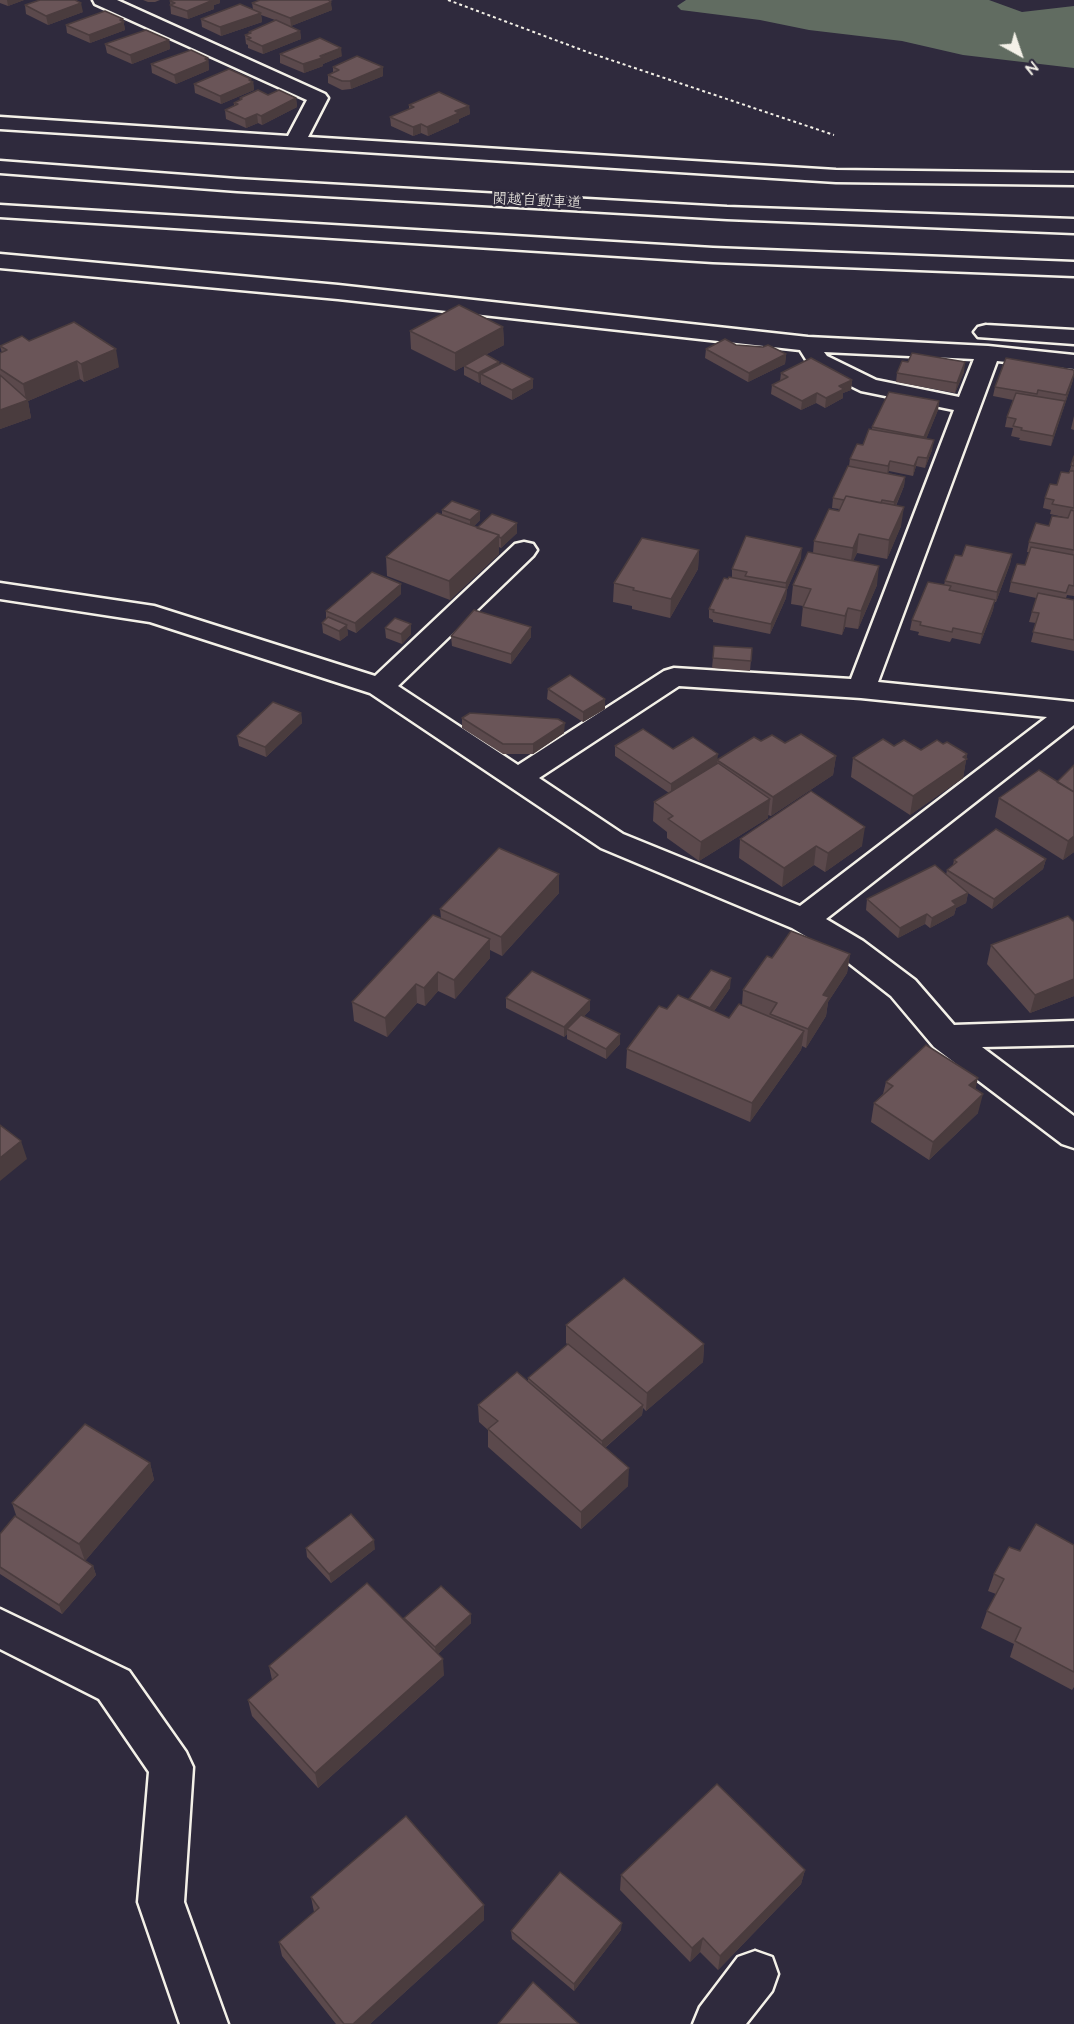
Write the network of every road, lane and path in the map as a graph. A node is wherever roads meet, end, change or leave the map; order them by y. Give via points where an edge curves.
1 (102, 0) edge
2 (448, 0) edge
3 (0, 123) edge
4 (837, 136) dead end
5 (295, 143) junction
6 (0, 167) edge
7 (1074, 179) edge
8 (0, 211) edge
9 (1074, 226) edge
10 (0, 261) edge
11 (1074, 269) edge
12 (589, 318) junction
13 (1074, 337) edge
14 (808, 344) junction
15 (988, 353) junction
16 (1074, 362) edge
17 (968, 406) junction
18 (524, 550) dead end
19 (0, 591) edge
20 (380, 687) junction
21 (861, 689) junction
22 (1074, 711) edge
23 (518, 778) junction
24 (803, 920) junction
25 (1074, 1033) edge
26 (946, 1038) junction
27 (1074, 1135) edge
28 (0, 1628) edge
29 (755, 1974) dead end
30 (204, 2024) edge
31 (717, 2024) edge

1 - 5 main road via 318,98
2 - 4 path via 590,53
3 - 5 main road
5 - 7 main road via 858,177
6 - 9 main road, 関越自動車道 via 727,213
8 - 11 main road via 701,255
10 - 12 main road
12 - 13 main road via 654,315
12 - 14 main road
14 - 15 main road
14 - 17 main road via 818,361 869,386
15 - 16 main road
15 - 17 main road
17 - 21 main road
18 - 20 main road
19 - 20 main road via 154,614
20 - 23 main road
21 - 22 main road
21 - 23 main road via 674,677
22 - 24 main road
23 - 24 main road via 612,841
24 - 26 main road via 852,949 903,988
25 - 26 main road
26 - 27 main road
28 - 30 main road via 114,1685 171,1767 161,1902
29 - 31 main road

